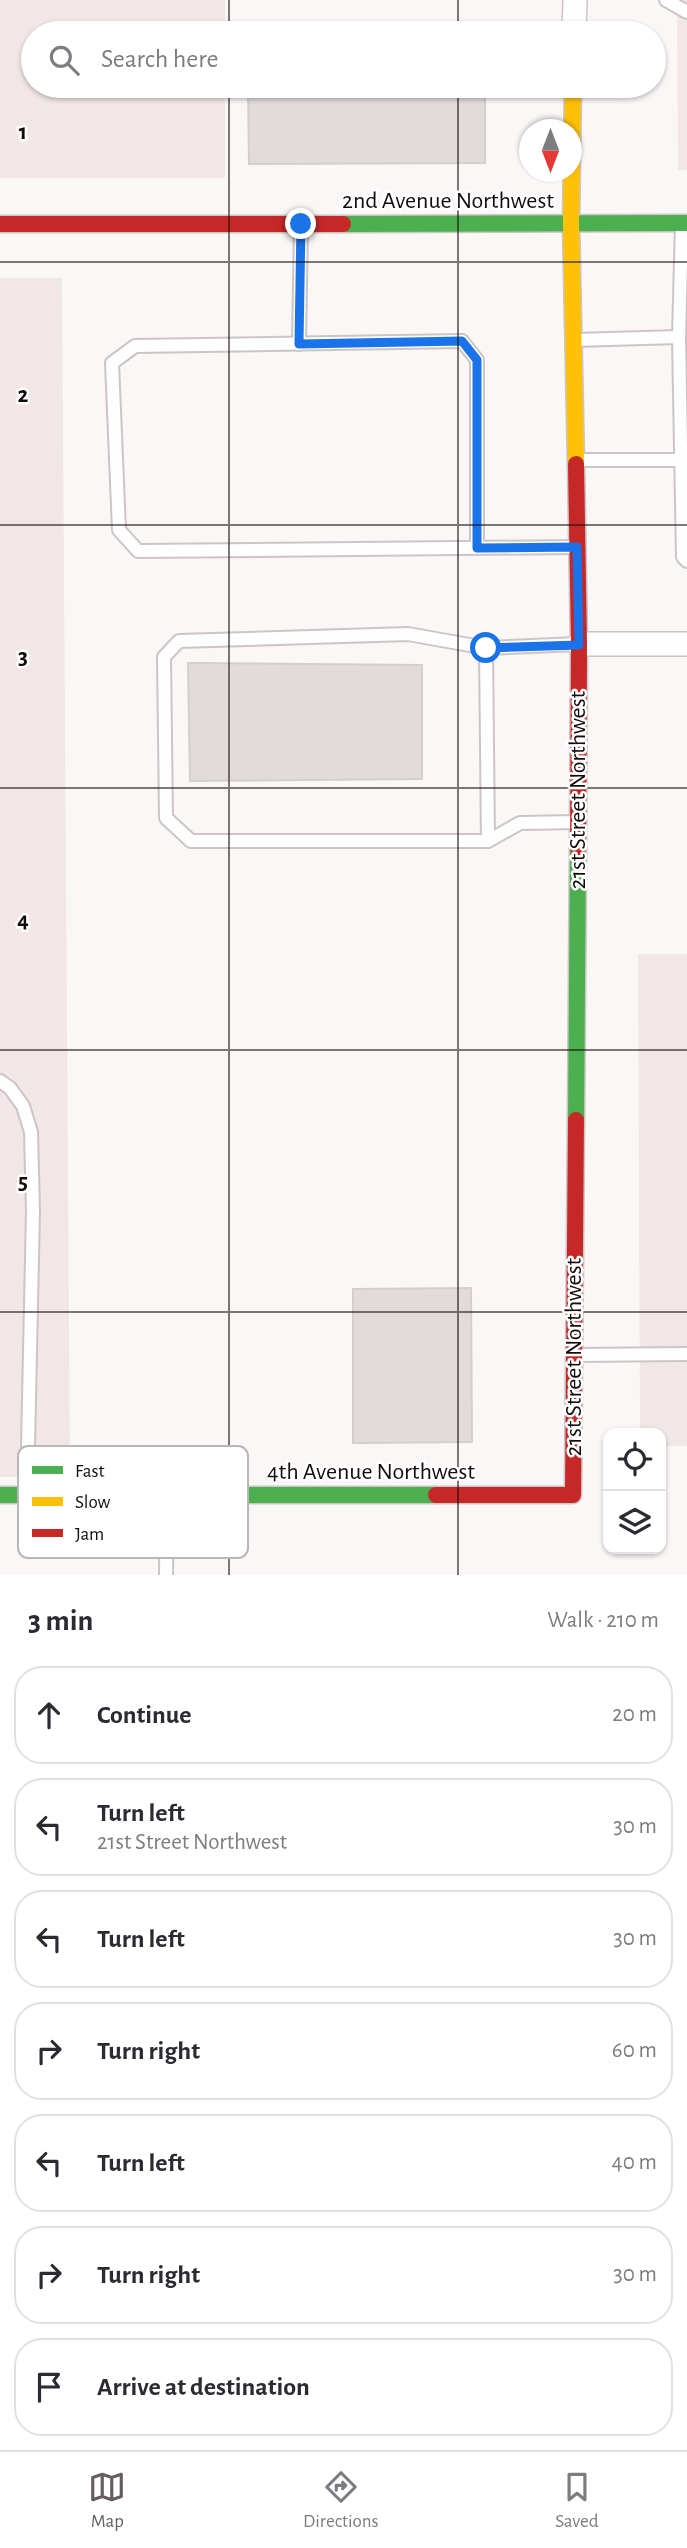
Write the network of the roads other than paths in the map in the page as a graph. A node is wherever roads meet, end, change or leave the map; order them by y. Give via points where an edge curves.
1 (575, 0) edge
2 (667, 0) edge
3 (687, 12) edge
4 (574, 21) edge
5 (573, 98) edge
6 (571, 223) junction
7 (685, 223) edge
8 (0, 224) edge
9 (301, 224) junction
10 (679, 337) junction
11 (573, 340) junction
12 (299, 344) junction
13 (575, 460) junction
14 (681, 460) junction
15 (577, 547) junction
16 (477, 548) junction
17 (687, 561) edge
18 (579, 645) junction
19 (687, 645) edge
20 (486, 648) junction
21 (578, 822) junction
22 (488, 841) junction
23 (0, 1081) edge
24 (574, 1354) junction
25 (687, 1354) edge
26 (28, 1446) edge
27 (0, 1494) edge
28 (18, 1494) edge
29 (248, 1494) edge
30 (573, 1494) joint

1 - 4 street
2 - 3 lane
5 - 6 street, 21st Street Northwest
6 - 7 street, 2nd Avenue Northwest
6 - 9 street, 2nd Avenue Northwest
6 - 11 street, 21st Street Northwest
7 - 10 lane
8 - 9 street, 2nd Avenue Northwest
9 - 12 lane
10 - 11 lane
10 - 14 lane
11 - 13 street, 21st Street Northwest
12 - 16 lane via 462,341 477,360
12 - 16 lane via 135,346 112,363 119,530 138,551
13 - 14 lane
13 - 15 street, 21st Street Northwest
14 - 17 lane via 683,557
15 - 16 lane
15 - 18 street, 21st Street Northwest
18 - 19 street
18 - 20 lane
18 - 21 street, 21st Street Northwest
20 - 22 lane
20 - 22 lane via 408,634 179,641 164,657 166,818 191,841
21 - 22 lane via 520,823
21 - 24 street, 21st Street Northwest
23 - 26 lane via 23,1106 31,1132
24 - 25 lane
24 - 30 street, 21st Street Northwest
27 - 28 street, 4th Avenue Northwest
29 - 30 street, 4th Avenue Northwest

